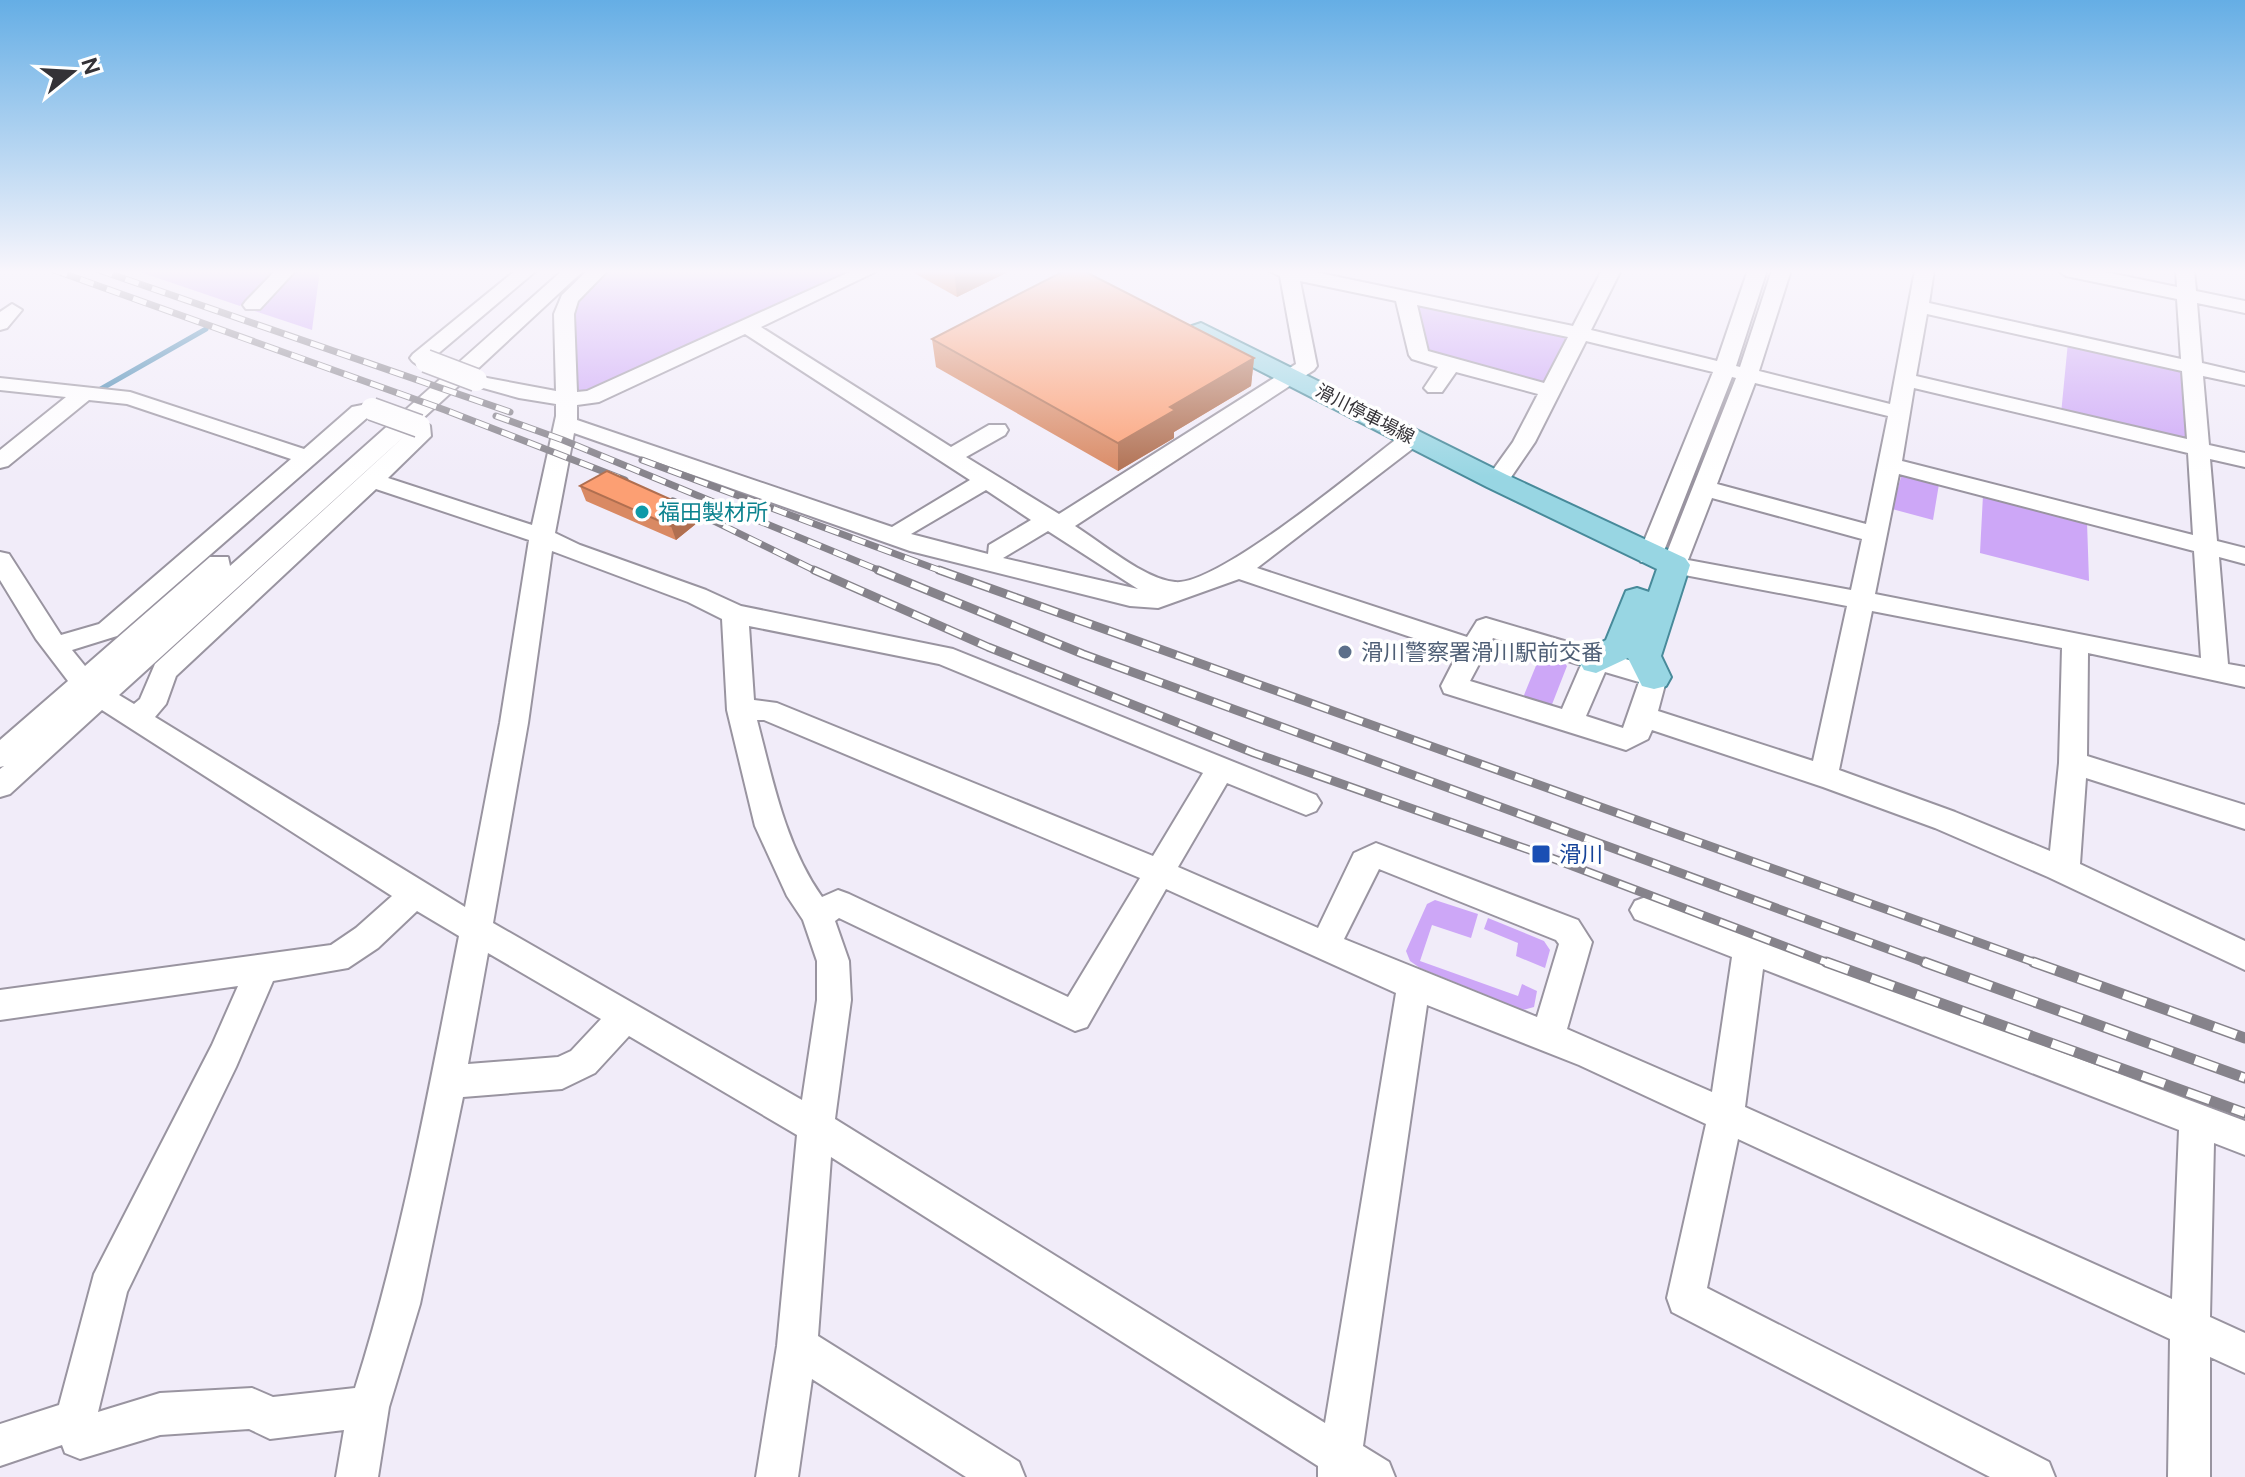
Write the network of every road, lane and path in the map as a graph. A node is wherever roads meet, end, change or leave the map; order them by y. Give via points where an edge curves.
1 (443, 339) edge
2 (477, 339) edge
3 (496, 339) edge
4 (565, 339) edge
5 (725, 339) edge
6 (766, 339) edge
7 (1215, 339) edge
8 (1300, 339) edge
9 (1415, 339) edge
10 (1575, 339) edge
11 (1601, 339) edge
12 (1735, 339) edge
13 (1759, 339) edge
14 (1912, 339) edge
15 (2067, 339) edge
16 (2191, 339) edge
17 (1450, 364) junction
18 (2194, 367) junction
19 (1724, 370) junction
20 (1747, 376) junction
21 (1291, 377) junction
22 (2245, 379) edge
23 (1906, 380) junction
24 (0, 384) edge
25 (1435, 388) dead end
26 (1549, 391) junction
27 (83, 394) junction
28 (567, 412) junction
29 (1898, 412) junction
30 (997, 430) dead end
31 (1412, 438) junction
32 (2200, 449) junction
33 (307, 457) junction
34 (950, 457) junction
35 (2245, 460) edge
36 (0, 461) edge
37 (1890, 465) junction
38 (372, 480) junction
39 (987, 480) junction
40 (1497, 481) junction
41 (1703, 488) junction
42 (1054, 522) junction
43 (903, 528) dead end
44 (1874, 534) junction
45 (542, 536) junction
46 (2203, 546) junction
47 (998, 551) dead end
48 (2245, 556) edge
49 (0, 560) edge
50 (1662, 560) junction
51 (1238, 570) junction
52 (1182, 592) junction
53 (1859, 601) junction
54 (735, 614) junction
55 (2075, 641) junction
56 (55, 646) junction
57 (1474, 649) junction
58 (1596, 661) junction
59 (2215, 669) junction
60 (1654, 677) junction
61 (2245, 677) edge
62 (91, 690) junction
63 (741, 710) junction
64 (1644, 717) junction
65 (136, 719) junction
66 (1570, 722) junction
67 (0, 756) edge
68 (2073, 763) junction
69 (1220, 769) junction
70 (1824, 775) junction
71 (0, 786) edge
72 (1306, 803) dead end
73 (2245, 817) edge
74 (2064, 869) junction
75 (1161, 873) junction
76 (415, 894) junction
77 (1646, 910) dead end
78 (817, 915) junction
79 (474, 929) junction
80 (1325, 946) junction
81 (1749, 950) junction
82 (2245, 956) edge
83 (263, 967) junction
84 (1414, 985) junction
85 (0, 1005) edge
86 (625, 1017) junction
87 (1548, 1036) junction
88 (447, 1082) junction
89 (1726, 1114) junction
90 (2197, 1120) junction
91 (816, 1127) junction
92 (2245, 1138) edge
93 (2190, 1328) junction
94 (797, 1346) junction
95 (2245, 1353) edge
96 (369, 1407) junction
97 (75, 1420) junction
98 (0, 1445) edge
99 (1340, 1467) edge
100 (357, 1477) edge
101 (777, 1477) edge
102 (1004, 1477) edge
103 (1374, 1477) edge
104 (2034, 1477) edge
105 (2189, 1477) edge

1 - 28 street, bridge via 420,358
2 - 62 street
3 - 62 street
4 - 28 street
5 - 28 street
6 - 34 street
7 - 21 main road, 滑川停車場線
8 - 21 street via 1307,366
9 - 17 street via 1419,355
10 - 26 street
11 - 19 street
12 - 19 street
13 - 20 street
14 - 23 street
15 - 18 street
16 - 18 street
17 - 25 street
17 - 26 street
18 - 22 street
18 - 32 street
19 - 20 street
19 - 50 street
20 - 29 street
20 - 41 street
21 - 31 main road, 滑川停車場線
21 - 42 street
23 - 29 street
23 - 32 street
24 - 27 street
26 - 40 street
27 - 33 street via 130,398
27 - 36 street
28 - 45 street
28 - 52 street via 919,545 1130,597 1158,599
29 - 37 street
30 - 34 street
31 - 40 main road, 滑川停車場線
31 - 51 street
32 - 35 street
32 - 46 street
33 - 38 street, bridge via 360,412 372,409 419,426 420,436
33 - 56 street via 108,630
34 - 39 street
37 - 44 street
37 - 46 street
38 - 45 street
38 - 65 street via 164,671 152,704
39 - 42 street
39 - 43 street
40 - 50 main road, 滑川停車場線
41 - 44 street
41 - 50 street
42 - 47 street
42 - 52 street via 1153,587
44 - 53 street
45 - 54 street
45 - 79 street via 514,723
46 - 48 street
46 - 59 street
49 - 56 street
50 - 53 street
50 - 58 main road via 1620,647
50 - 60 main road via 1644,656
51 - 52 street
51 - 57 street
53 - 55 street
53 - 70 street
54 - 63 street
54 - 69 street via 944,656
55 - 59 street
55 - 68 street
56 - 62 street
57 - 58 street via 1486,627
57 - 66 street via 1454,686
58 - 60 street
58 - 66 street
59 - 61 street
60 - 64 street
62 - 65 street
62 - 67 street
62 - 71 street
63 - 75 street via 767,710
63 - 78 street via 770,826
64 - 66 street via 1638,732 1626,739
64 - 70 street
65 - 76 street
68 - 73 street
68 - 74 street
69 - 72 street
69 - 75 street
70 - 74 street
74 - 82 street
75 - 78 street via 1075,1016 838,903
75 - 80 street
76 - 79 street
76 - 83 street via 337,958
77 - 81 street
78 - 91 street via 833,961 834,1000
79 - 86 street
79 - 88 street
80 - 84 street
80 - 87 street via 1365,862 1376,855 1567,930 1576,942
81 - 89 street
81 - 90 street
83 - 85 street
83 - 97 street via 108,1288
84 - 87 street
84 - 99 street
86 - 88 street via 583,1062 562,1073
86 - 91 street
87 - 89 street
88 - 96 street via 401,1304
89 - 93 street
89 - 104 street via 1686,1298
90 - 92 street
90 - 93 street
91 - 94 street
91 - 99 street
93 - 95 street
93 - 105 street
94 - 101 street
94 - 102 street
96 - 97 street via 270,1418 252,1408 160,1414 80,1438
96 - 100 street
97 - 98 street
99 - 103 street

